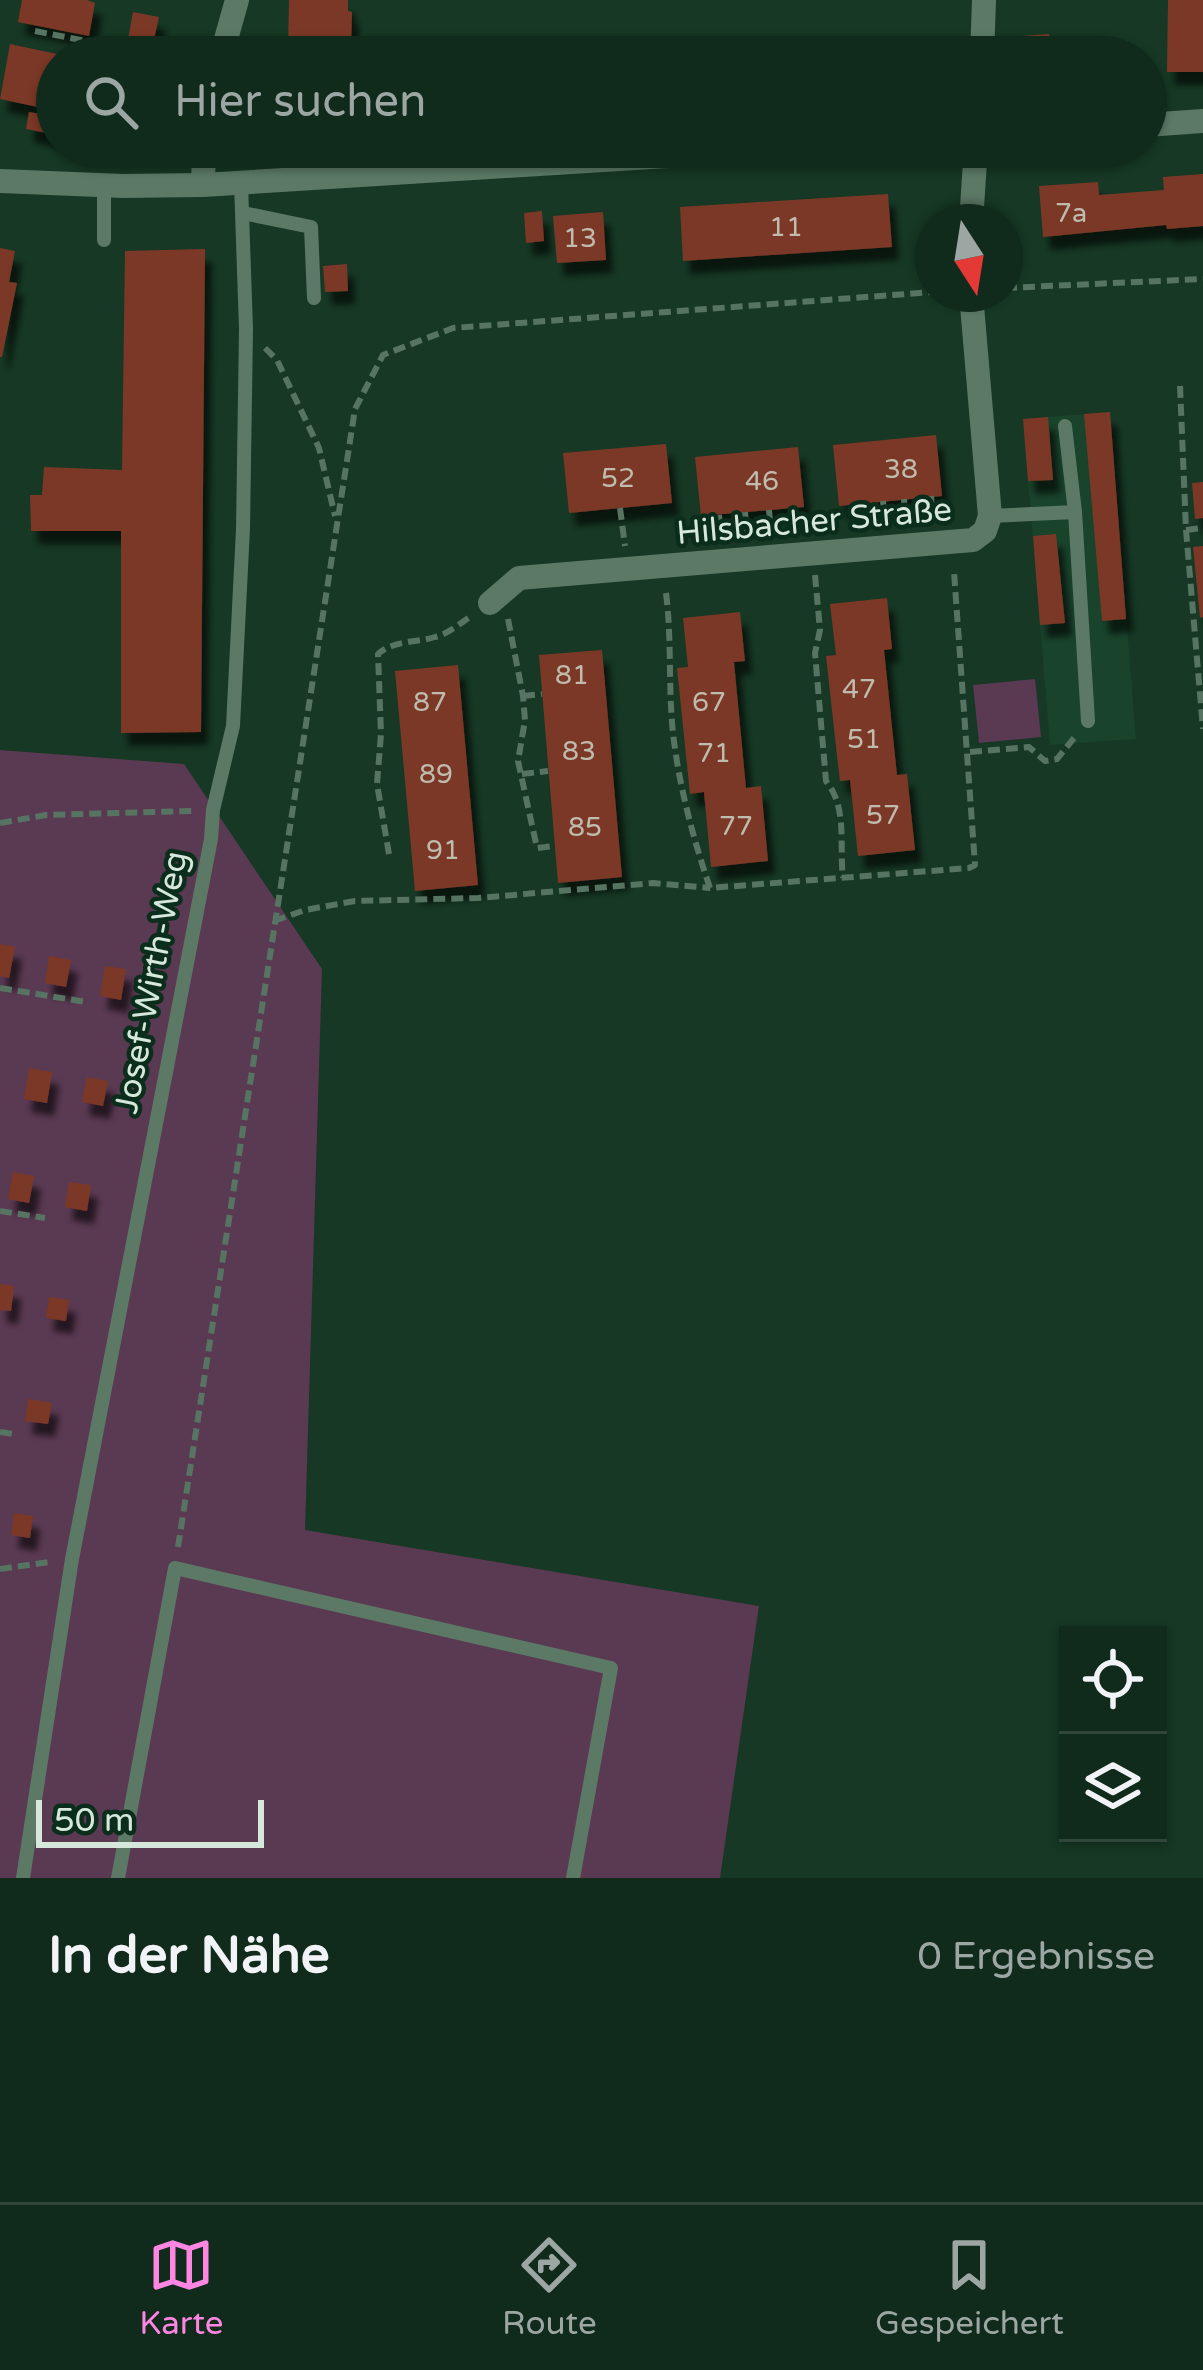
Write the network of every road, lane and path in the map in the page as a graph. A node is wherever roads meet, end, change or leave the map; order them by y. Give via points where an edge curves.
1 (237, 0) edge
2 (984, 0) edge
3 (34, 31) dead end
4 (60, 36) edge
5 (226, 36) edge
6 (983, 36) edge
7 (1203, 121) edge
8 (1167, 124) edge
9 (203, 168) edge
10 (478, 168) edge
11 (975, 168) edge
12 (0, 181) edge
13 (241, 183) junction
14 (104, 185) junction
15 (203, 185) junction
16 (972, 204) edge
17 (243, 213) junction
18 (104, 240) dead end
19 (1203, 279) edge
20 (1023, 287) edge
21 (915, 293) edge
22 (314, 298) dead end
23 (973, 312) edge
24 (246, 329) junction
25 (1180, 386) dead end
26 (1065, 426) dead end
27 (931, 496) dead end
28 (904, 499) dead end
29 (884, 501) dead end
30 (857, 504) dead end
31 (620, 508) dead end
32 (795, 508) dead end
33 (769, 510) dead end
34 (745, 512) dead end
35 (1075, 512) junction
36 (718, 515) dead end
37 (990, 516) junction
38 (336, 520) junction
39 (933, 521) dead end
40 (906, 524) dead end
41 (886, 525) dead end
42 (859, 528) dead end
43 (1203, 528) edge
44 (1186, 530) junction
45 (797, 533) dead end
46 (771, 535) dead end
47 (747, 537) dead end
48 (721, 539) dead end
49 (625, 548) dead end
50 (813, 554) junction
51 (662, 566) junction
52 (954, 572) dead end
53 (496, 598) junction
54 (1201, 666) edge
55 (542, 694) dead end
56 (523, 696) junction
57 (1088, 721) joint
58 (1203, 729) edge
59 (970, 752) dead end
60 (548, 771) dead end
61 (521, 775) junction
62 (213, 810) junction
63 (0, 823) edge
64 (555, 847) dead end
65 (389, 854) dead end
66 (843, 878) junction
67 (710, 888) junction
68 (274, 921) junction
69 (0, 988) edge
70 (86, 1002) dead end
71 (0, 1210) edge
72 (45, 1218) dead end
73 (0, 1432) edge
74 (13, 1434) dead end
75 (72, 1559) junction
76 (175, 1568) junction
77 (0, 1569) edge
78 (23, 1878) edge
79 (118, 1878) edge
80 (573, 1878) edge

1 - 5 street
2 - 6 street
3 - 4 path
7 - 8 street
9 - 15 street
10 - 13 street
11 - 16 street
12 - 14 street
13 - 15 street
13 - 17 lane, Josef-Wirth-Weg
14 - 15 street
14 - 18 lane
17 - 22 lane via 311,227
17 - 24 lane, Josef-Wirth-Weg
19 - 20 path
21 - 38 path via 453,328 383,355 355,410
23 - 37 street, Hilsbacher Straße
24 - 38 path via 278,360 320,448
24 - 62 lane, Josef-Wirth-Weg via 232,726
25 - 44 path
26 - 35 lane
27 - 39 path
28 - 40 path
29 - 41 path
30 - 42 path
31 - 49 path
32 - 45 path
33 - 46 path
34 - 47 path
35 - 37 lane
35 - 57 lane
36 - 48 path
37 - 50 street, Hilsbacher Straße via 973,540
38 - 68 path
43 - 44 path
44 - 54 path
50 - 51 street, Hilsbacher Straße
50 - 66 path via 826,781 837,795
51 - 53 street, Hilsbacher Straße via 519,578
51 - 67 path via 680,782
52 - 66 path via 975,865
53 - 56 path
53 - 65 path via 440,637 379,654 376,784
54 - 58 path
55 - 56 path
56 - 61 path
57 - 59 path via 1057,759 1045,761 1029,747
60 - 61 path
61 - 64 path via 537,848
62 - 63 path via 46,814
62 - 75 lane, Josef-Wirth-Weg
66 - 67 path
67 - 68 path via 653,883 355,902
68 - 76 path
69 - 70 path
71 - 72 path
73 - 74 path
75 - 77 path
75 - 78 lane, Josef-Wirth-Weg
76 - 79 lane
76 - 80 lane via 611,1668

